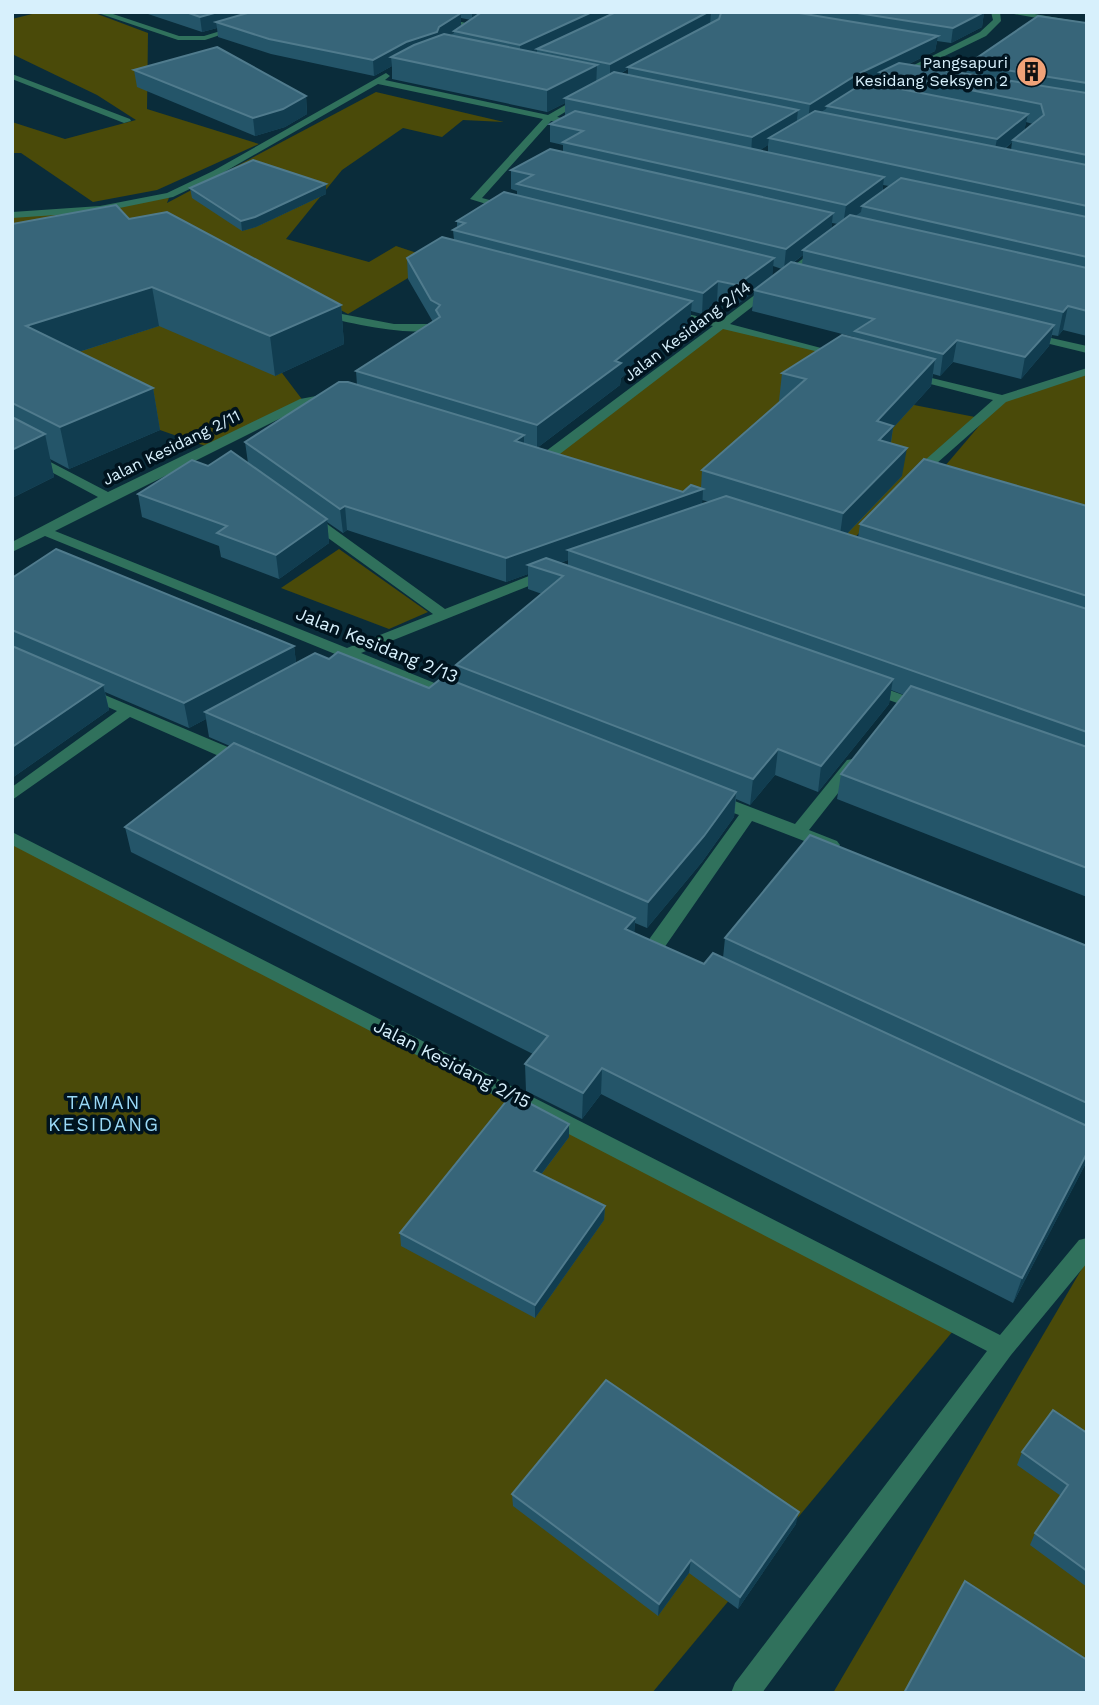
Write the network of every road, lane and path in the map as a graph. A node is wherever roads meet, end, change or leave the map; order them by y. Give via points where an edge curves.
1 (99, 12) edge
2 (399, 12) edge
3 (995, 12) edge
4 (1007, 12) edge
5 (484, 19) edge
6 (254, 24) edge
7 (472, 25) junction
8 (1087, 26) edge
9 (463, 32) edge
10 (939, 46) edge
11 (952, 48) junction
12 (400, 68) edge
13 (12, 76) edge
14 (894, 77) junction
15 (377, 80) junction
16 (917, 80) edge
17 (883, 83) edge
18 (596, 92) edge
19 (549, 118) junction
20 (127, 121) dead end
21 (576, 123) edge
22 (515, 155) junction
23 (529, 158) edge
24 (516, 209) edge
25 (12, 215) edge
26 (836, 238) edge
27 (773, 272) edge
28 (786, 276) junction
29 (799, 279) edge
30 (657, 308) edge
31 (310, 310) edge
32 (721, 325) junction
33 (432, 327) edge
34 (1021, 334) edge
35 (1087, 350) edge
36 (859, 361) edge
37 (1087, 371) edge
38 (898, 372) edge
39 (351, 398) edge
40 (1003, 399) junction
41 (12, 446) edge
42 (547, 457) edge
43 (905, 486) edge
44 (108, 497) junction
45 (300, 511) edge
46 (44, 531) junction
47 (12, 548) edge
48 (555, 574) edge
49 (444, 615) junction
50 (345, 654) junction
51 (321, 667) edge
52 (853, 682) edge
53 (70, 685) edge
54 (462, 700) edge
55 (128, 711) junction
56 (943, 714) edge
57 (863, 751) edge
58 (266, 770) edge
59 (697, 792) edge
60 (12, 795) edge
61 (749, 813) junction
62 (798, 832) junction
63 (12, 838) edge
64 (848, 852) edge
65 (657, 943) edge
66 (1087, 1247) edge
67 (1003, 1348) junction
68 (745, 1693) edge

1 - 6 street via 178,38 205,38
2 - 7 street
3 - 11 street via 993,28
4 - 8 street
5 - 7 street
7 - 9 street
10 - 11 street
11 - 14 street
12 - 15 street
13 - 20 street
14 - 16 street
14 - 17 street
15 - 19 street
15 - 25 street via 168,199
18 - 19 street
19 - 21 street
19 - 22 street
22 - 23 street
22 - 24 street via 475,200
26 - 28 street, Jalan Kesidang 2/14
27 - 28 street
28 - 29 street
28 - 32 street, Jalan Kesidang 2/14
30 - 32 street
31 - 33 street via 394,327
32 - 36 street
32 - 42 street, Jalan Kesidang 2/14
34 - 35 street
37 - 40 street
38 - 40 street
39 - 44 street, Jalan Kesidang 2/11 via 304,402 217,452
40 - 43 street
41 - 44 street
44 - 46 street, Jalan Kesidang 2/11
45 - 49 street
46 - 47 street, Jalan Kesidang 2/11
46 - 50 street, Jalan Kesidang 2/13
48 - 49 street
49 - 50 street
50 - 51 street
50 - 54 street, Jalan Kesidang 2/13
52 - 56 street via 900,705
53 - 55 street
55 - 58 street via 196,734
55 - 60 street
57 - 62 street
59 - 61 street
61 - 62 street
61 - 65 street
62 - 64 street
63 - 67 street, Jalan Kesidang 2/15
66 - 67 street
67 - 68 street

